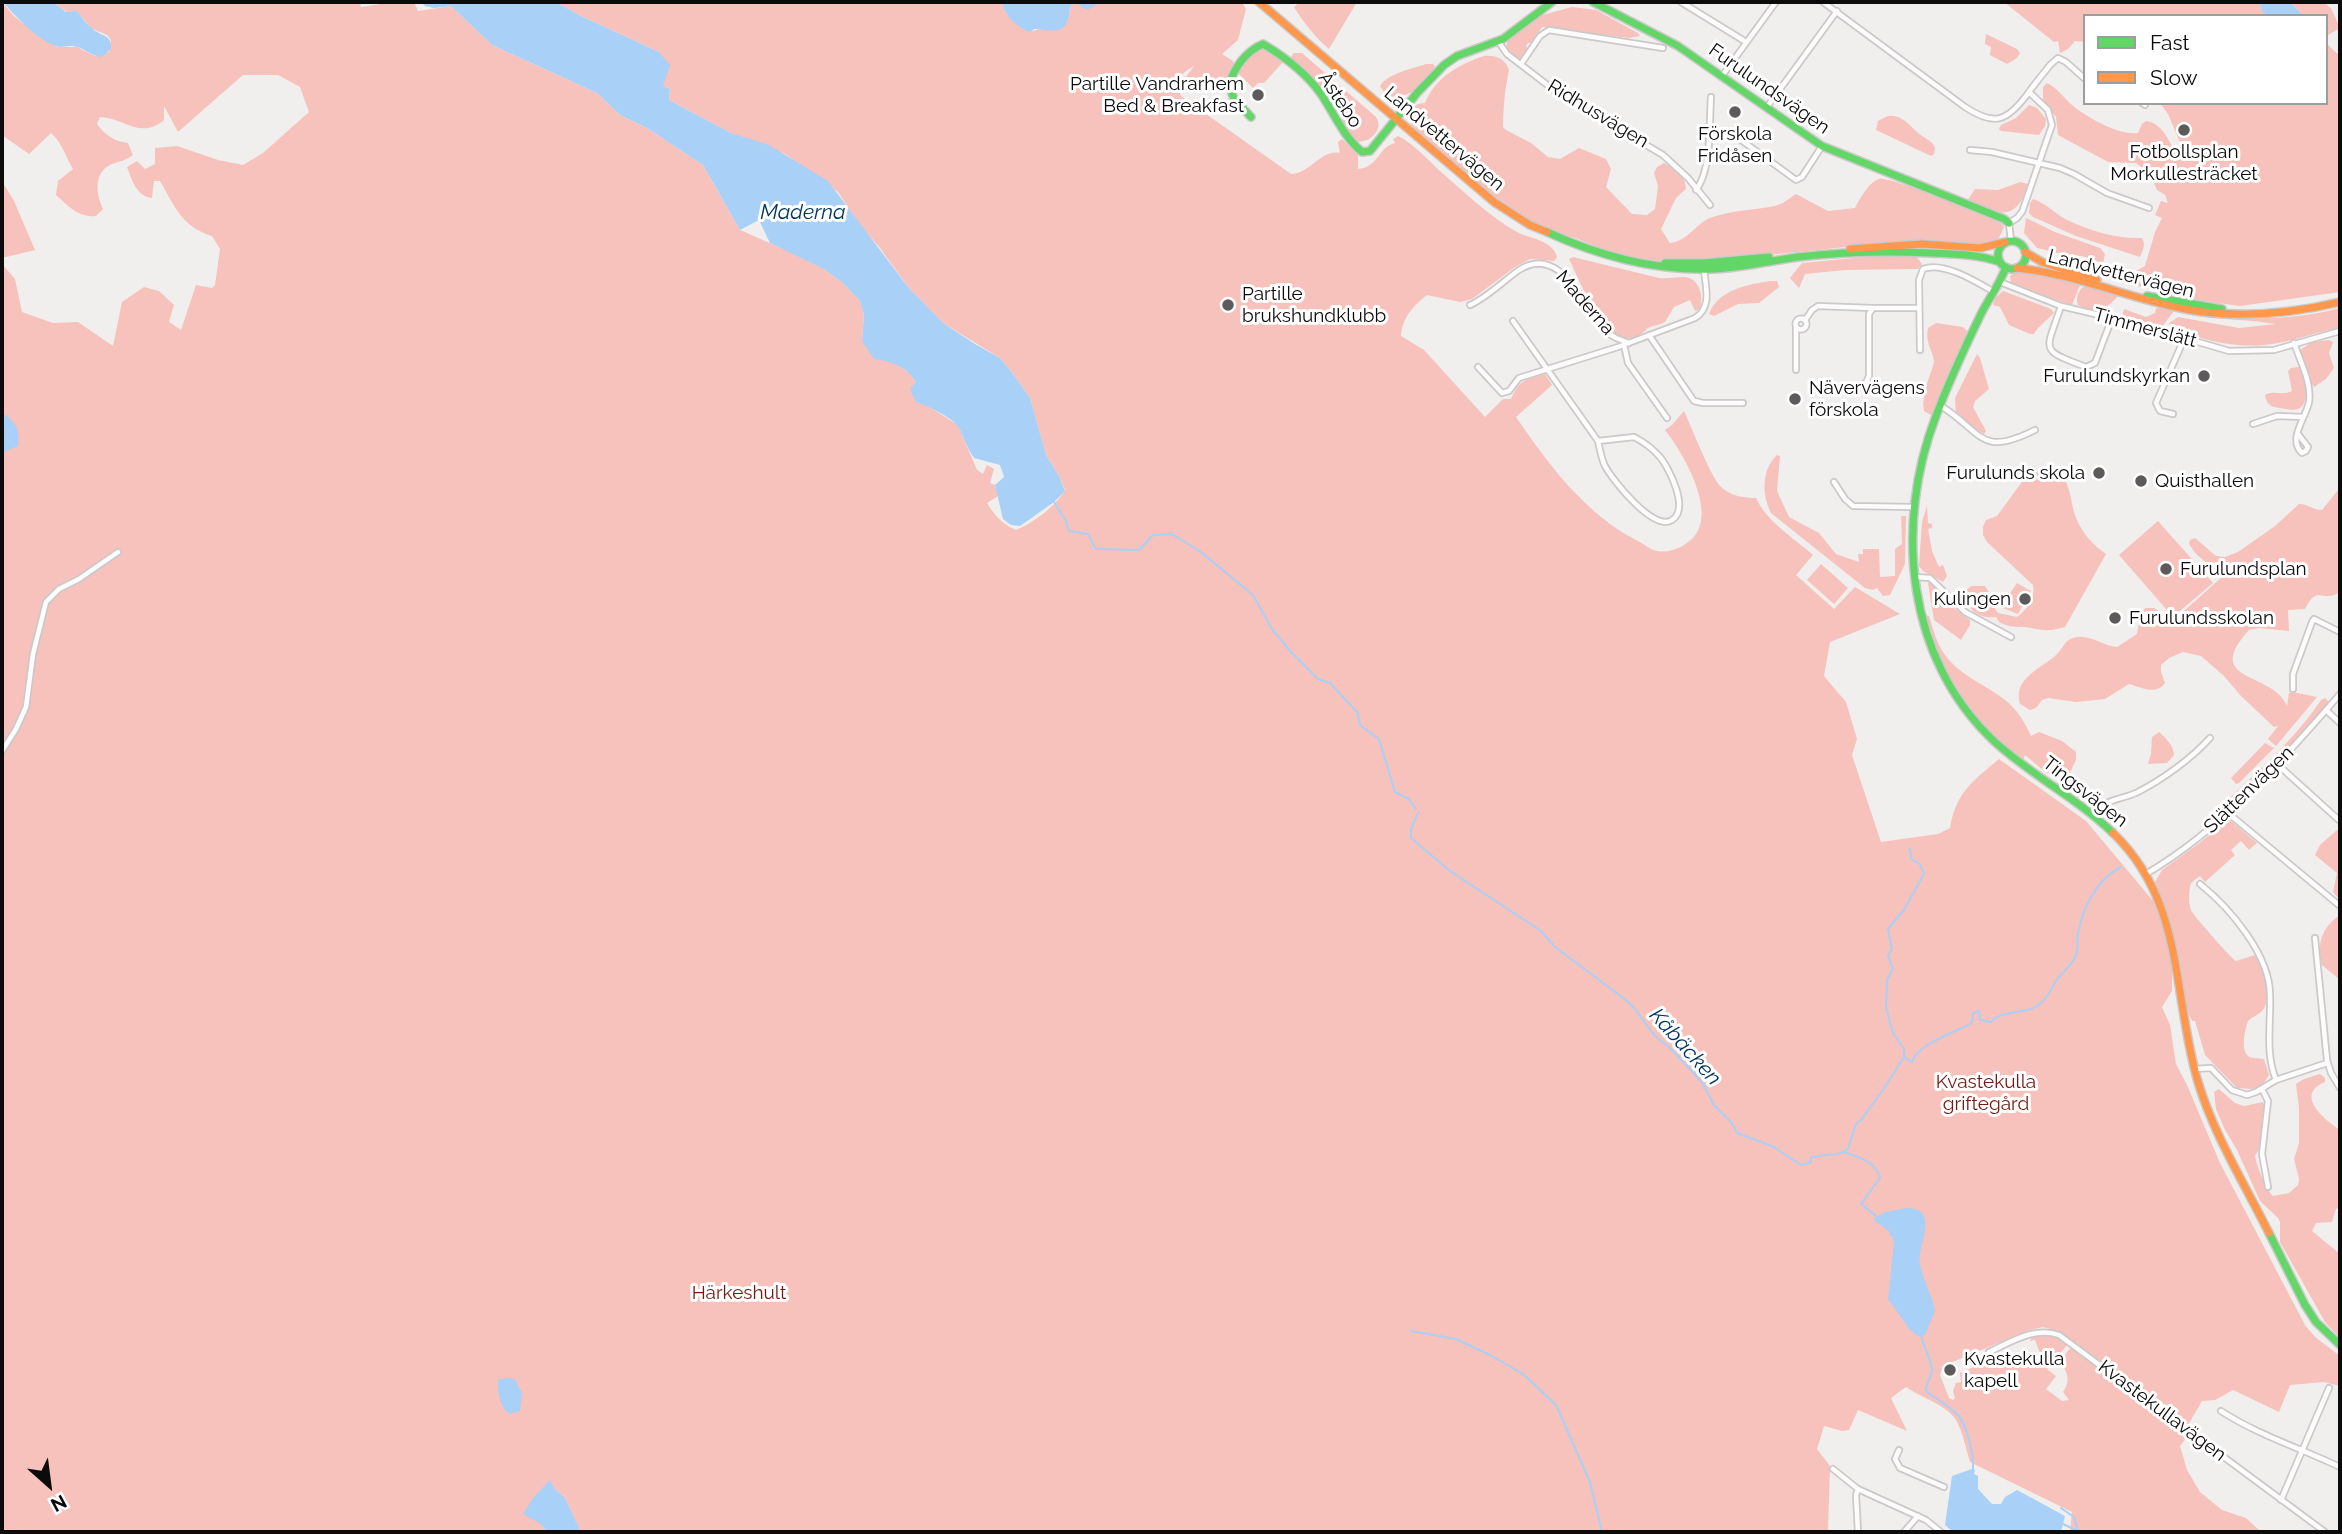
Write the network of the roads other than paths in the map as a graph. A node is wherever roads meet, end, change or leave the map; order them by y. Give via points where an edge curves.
1 (1259, 2) edge
2 (1552, 2) edge
3 (1593, 2) edge
4 (1681, 2) edge
5 (1776, 2) edge
6 (1823, 2) edge
7 (1837, 12) junction
8 (1498, 41) junction
9 (1746, 43) junction
10 (1663, 48) dead end
11 (1521, 64) junction
12 (1722, 76) junction
13 (2083, 77) edge
14 (2029, 92) junction
15 (1711, 97) dead end
16 (1767, 107) junction
17 (1251, 117) dead end
18 (1396, 120) junction
19 (1737, 137) dead end
20 (1822, 146) junction
21 (1970, 150) dead end
22 (2038, 164) junction
23 (1696, 190) junction
24 (1710, 205) dead end
25 (2148, 208) dead end
26 (2009, 223) junction
27 (2008, 242) junction
28 (2025, 252) junction
29 (2003, 265) junction
30 (1704, 266) junction
31 (2017, 268) junction
32 (2000, 282) junction
33 (1994, 292) junction
34 (2340, 302) edge
35 (1470, 304) dead end
36 (2061, 306) junction
37 (1919, 308) junction
38 (1871, 309) junction
39 (2259, 313) junction
40 (2112, 318) junction
41 (1513, 321) dead end
42 (2340, 331) edge
43 (1649, 335) junction
44 (2185, 339) junction
45 (2294, 343) junction
46 (1627, 344) junction
47 (1920, 350) dead end
48 (1478, 368) dead end
49 (1547, 370) junction
50 (1796, 370) dead end
51 (1814, 389) dead end
52 (1743, 403) dead end
53 (1941, 406) junction
54 (2173, 414) dead end
55 (2303, 417) junction
56 (1667, 418) dead end
57 (2253, 424) dead end
58 (2035, 430) dead end
59 (2298, 434) dead end
60 (1598, 441) junction
61 (1834, 482) dead end
62 (1914, 507) junction
63 (118, 552) dead end
64 (1915, 577) junction
65 (2340, 632) edge
66 (2011, 637) dead end
67 (2293, 689) dead end
68 (2340, 694) edge
69 (2326, 710) junction
70 (2340, 723) edge
71 (2210, 738) dead end
72 (2, 751) edge
73 (2277, 764) junction
74 (2228, 813) junction
75 (2094, 814) junction
76 (2340, 821) edge
77 (2146, 874) junction
78 (2200, 884) dead end
79 (2340, 906) edge
80 (2315, 938) dead end
81 (2327, 1063) junction
82 (2194, 1069) junction
83 (2276, 1080) junction
84 (2340, 1088) edge
85 (2262, 1089) junction
86 (2268, 1187) dead end
87 (2340, 1345) edge
88 (1989, 1352) dead end
89 (2329, 1388) dead end
90 (2221, 1411) dead end
91 (1899, 1450) dead end
92 (2304, 1450) junction
93 (2340, 1466) edge
94 (1833, 1469) dead end
95 (1944, 1487) dead end
96 (1858, 1489) junction
97 (2281, 1500) junction
98 (1918, 1516) junction
99 (1858, 1532) edge
100 (1904, 1532) edge
101 (1941, 1532) edge
102 (2325, 1532) edge

1 - 18 street, Landvettervägen
2 - 8 street
3 - 12 street, Furulundsvägen via 1678,46
4 - 9 street
5 - 9 street
6 - 7 street
7 - 14 street via 1982,118 2005,117
7 - 16 street
8 - 11 street, Ridhusvägen
8 - 18 street via 1444,65
9 - 12 street
10 - 11 street via 1546,31
11 - 23 street, Ridhusvägen via 1554,90 1663,155
12 - 16 street, Furulundsvägen
13 - 14 street via 2058,58
14 - 22 street via 2052,119
15 - 23 street via 1706,167
16 - 20 street, Furulundsvägen
17 - 18 street, Åstebo via 1229,86 1260,44 1308,78 1345,137 1362,152 1370,151
18 - 30 street, Landvettervägen via 1494,202 1530,225 1584,249 1632,261 1662,267
19 - 20 street via 1796,180
20 - 26 street, Furulundsvägen
21 - 22 street
22 - 25 street via 2069,171 2107,193
22 - 26 street via 2022,212
23 - 24 street, Ridhusvägen
26 - 27 street
27 - 28 street via 2020,243
27 - 29 street via 1998,251
27 - 30 street, Landvettervägen via 1980,248 1868,247
28 - 31 street
28 - 39 street, Landvettervägen via 2042,262 2147,296
29 - 30 street, Landvettervägen via 1984,256 1878,251
29 - 31 street
29 - 32 street, Tingsvägen
30 - 43 street via 1705,310
31 - 39 street, Landvettervägen via 2055,272 2166,304
32 - 33 street, Tingsvägen
32 - 36 street, Timmerslätt
33 - 37 street via 1961,274 1929,267 1919,276
33 - 53 street, Tingsvägen
34 - 39 street, Landvettervägen
35 - 46 street, Maderna via 1524,267 1546,263 1563,273 1606,332
36 - 40 street, Timmerslätt
36 - 40 street via 2050,349 2086,367 2095,363
37 - 38 street
37 - 47 street
38 - 50 street via 1818,306 1812,310 1805,328 1796,327
38 - 51 street via 1866,383 1853,389
40 - 44 street, Timmerslätt
41 - 49 street
42 - 45 street, Timmerslätt
43 - 46 street
43 - 52 street via 1695,401
44 - 45 street, Timmerslätt via 2236,352 2274,350
44 - 54 street via 2156,403 2160,411
45 - 55 street via 2309,389
46 - 49 street
46 - 56 street via 1628,363
48 - 49 street via 1502,393 1520,378
49 - 60 street
53 - 58 street via 1994,442 2009,442
53 - 62 street, Tingsvägen
55 - 57 street via 2277,416
55 - 59 street
60 - 60 street via 1634,437 1656,452 1675,485 1679,504 1674,519 1659,520 1620,489 1603,462
61 - 62 street via 1853,506
62 - 64 street, Tingsvägen
63 - 72 street via 46,602 26,707
64 - 66 street via 1930,578 1970,616
64 - 75 street, Tingsvägen via 1930,647 1967,713 2008,752
65 - 67 street via 2314,619 2293,674
68 - 69 street, Slättenvägen
69 - 70 street
69 - 73 street, Slättenvägen
71 - 75 street via 2155,782 2104,803
73 - 74 street, Slättenvägen
73 - 76 street
74 - 77 street, Slättenvägen via 2191,845
74 - 79 street
75 - 77 street, Tingsvägen
77 - 82 street, Tingsvägen via 2172,935
78 - 83 street via 2260,955 2270,993 2269,1054
80 - 81 street
81 - 83 street
81 - 84 street
82 - 85 street via 2211,1068 2241,1095
82 - 87 street, Tingsvägen via 2218,1136 2305,1305
83 - 85 street
85 - 86 street via 2267,1101 2262,1154
88 - 97 street, Kvastekullavägen via 2036,1333 2059,1335
89 - 92 street
90 - 92 street
91 - 95 street via 1895,1459 1900,1468
92 - 93 street
92 - 97 street
94 - 96 street
96 - 98 street
96 - 99 street
97 - 102 street, Kvastekullavägen
98 - 100 street
98 - 101 street

